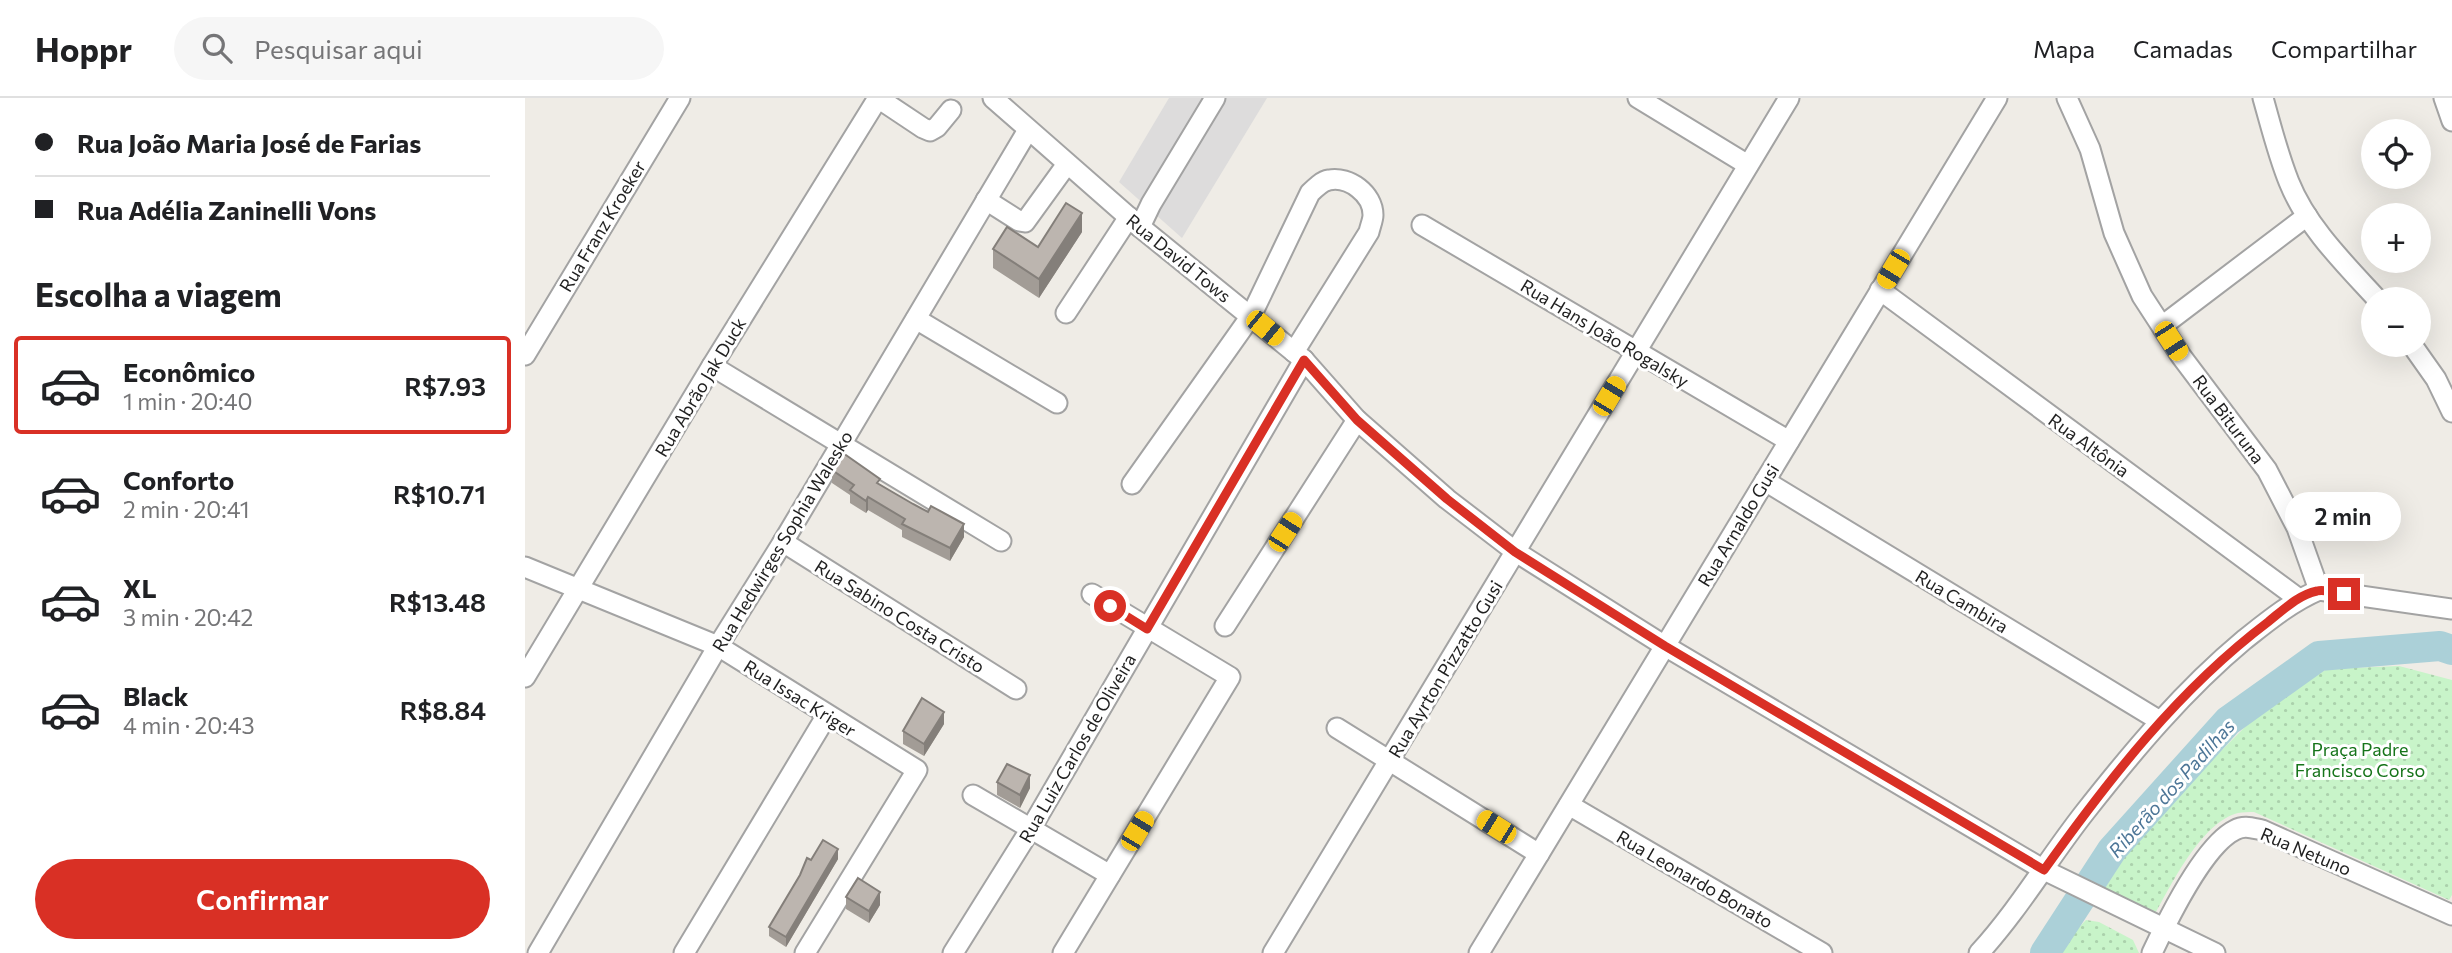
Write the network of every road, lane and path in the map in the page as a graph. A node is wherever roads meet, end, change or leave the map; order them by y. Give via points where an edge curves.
1 (680, 98) edge
2 (878, 98) edge
3 (993, 98) edge
4 (1215, 98) edge
5 (1638, 98) edge
6 (1789, 98) edge
7 (1997, 98) edge
8 (2067, 98) edge
9 (2263, 98) edge
10 (2444, 98) edge
11 (951, 110) dead end
12 (2452, 121) edge
13 (1027, 130) junction
14 (1067, 164) junction
15 (1748, 166) junction
16 (986, 200) junction
17 (2307, 216) junction
18 (1135, 222) junction
19 (1422, 225) dead end
20 (2366, 287) edge
21 (1880, 290) junction
22 (1066, 313) dead end
23 (1251, 316) junction
24 (916, 319) junction
25 (2162, 326) junction
26 (1636, 351) junction
27 (525, 355) edge
28 (1299, 356) junction
29 (2420, 357) edge
30 (712, 366) junction
31 (1057, 403) dead end
32 (2452, 412) edge
33 (1357, 420) junction
34 (1789, 441) junction
35 (841, 444) junction
36 (1765, 481) junction
37 (1132, 484) dead end
38 (1001, 541) dead end
39 (783, 542) junction
40 (1515, 552) junction
41 (525, 567) edge
42 (579, 587) junction
43 (2319, 590) junction
44 (1091, 594) dead end
45 (2299, 598) junction
46 (2452, 609) edge
47 (1225, 626) dead end
48 (1147, 629) junction
49 (718, 646) junction
50 (1665, 646) junction
51 (525, 677) edge
52 (1016, 689) dead end
53 (827, 715) junction
54 (2160, 721) junction
55 (1337, 728) dead end
56 (1389, 761) junction
57 (973, 795) dead end
58 (1569, 805) junction
59 (1030, 830) junction
60 (1539, 854) junction
61 (2044, 870) junction
62 (1110, 875) junction
63 (2452, 915) edge
64 (2163, 930) junction
65 (538, 953) edge
66 (684, 953) edge
67 (805, 953) edge
68 (953, 953) edge
69 (1063, 953) edge
70 (1273, 953) edge
71 (1479, 953) edge
72 (1822, 953) edge
73 (1979, 953) edge
74 (2152, 953) edge
75 (2215, 953) edge

1 - 27 street, Rua Franz Kroeker
2 - 11 street via 930,131
2 - 30 street, Rua Abrão Jak Duck
3 - 13 street, Rua David Tows
4 - 18 street via 1151,204
5 - 15 street
6 - 15 street, Rua Ayrton Pizzatto Gusi
7 - 21 street, Rua Arnaldo Gusi
8 - 25 street, Rua Bituruna via 2090,149 2114,233 2142,296
9 - 17 street via 2289,183
10 - 12 street
13 - 14 street, Rua David Tows
13 - 16 street, Rua Hedwirges Sophia Walesko
14 - 16 street via 1025,222
14 - 18 street, Rua David Tows
15 - 26 street, Rua Ayrton Pizzatto Gusi
16 - 24 street, Rua Hedwirges Sophia Walesko
17 - 20 street
17 - 25 street
18 - 22 street
18 - 23 street, Rua David Tows
19 - 26 street, Rua Hans João Rogalsky
21 - 34 street, Rua Arnaldo Gusi
21 - 45 street, Rua Altônia
23 - 28 street, Rua David Tows
23 - 28 street, Rua Luiz Carlos de Oliveira via 1310,193 1329,180 1352,183 1370,200 1369,232
23 - 37 street, Rua Luiz Carlos de Oliveira
24 - 31 street
24 - 35 street, Rua Hedwirges Sophia Walesko
25 - 43 street, Rua Bituruna via 2267,470 2297,528
26 - 34 street, Rua Hans João Rogalsky
26 - 40 street, Rua Ayrton Pizzatto Gusi
28 - 33 street, Rua David Tows
28 - 48 street, Rua Luiz Carlos de Oliveira
29 - 32 street
30 - 35 street
30 - 42 street, Rua Abrão Jak Duck
33 - 40 street, Rua David Tows
33 - 47 street
34 - 36 street, Rua Arnaldo Gusi
35 - 38 street
35 - 39 street, Rua Hedwirges Sophia Walesko
36 - 50 street, Rua Arnaldo Gusi
36 - 54 street, Rua Cambira
39 - 49 street, Rua Hedwirges Sophia Walesko
39 - 52 street, Rua Sabino Costa Cristo
40 - 50 street, Rua David Tows
40 - 56 street, Rua Ayrton Pizzatto Gusi
41 - 42 street, Rua Issac Kriger
42 - 49 street, Rua Issac Kriger
42 - 51 street, Rua Abrão Jak Duck
43 - 45 street
43 - 46 street
44 - 48 street
45 - 54 street via 2217,663
48 - 59 street, Rua Luiz Carlos de Oliveira
48 - 62 street via 1230,677
49 - 53 street, Rua Issac Kriger
49 - 65 street, Rua Hedwirges Sophia Walesko
50 - 58 street, Rua Arnaldo Gusi
50 - 61 street, Rua David Tows
53 - 66 street
53 - 67 street, Rua Issac Kriger via 917,770
54 - 61 street
55 - 56 street
56 - 60 street
56 - 70 street, Rua Ayrton Pizzatto Gusi
57 - 59 street
58 - 60 street, Rua Arnaldo Gusi
58 - 72 street, Rua Leonardo Bonato
59 - 62 street
59 - 68 street, Rua Luiz Carlos de Oliveira
60 - 71 street, Rua Arnaldo Gusi
61 - 64 street, Rua David Tows
61 - 73 street
62 - 69 street
63 - 64 street, Rua Netuno via 2262,830 2245,827 2236,829 2214,849
64 - 74 street
64 - 75 street, Rua David Tows

